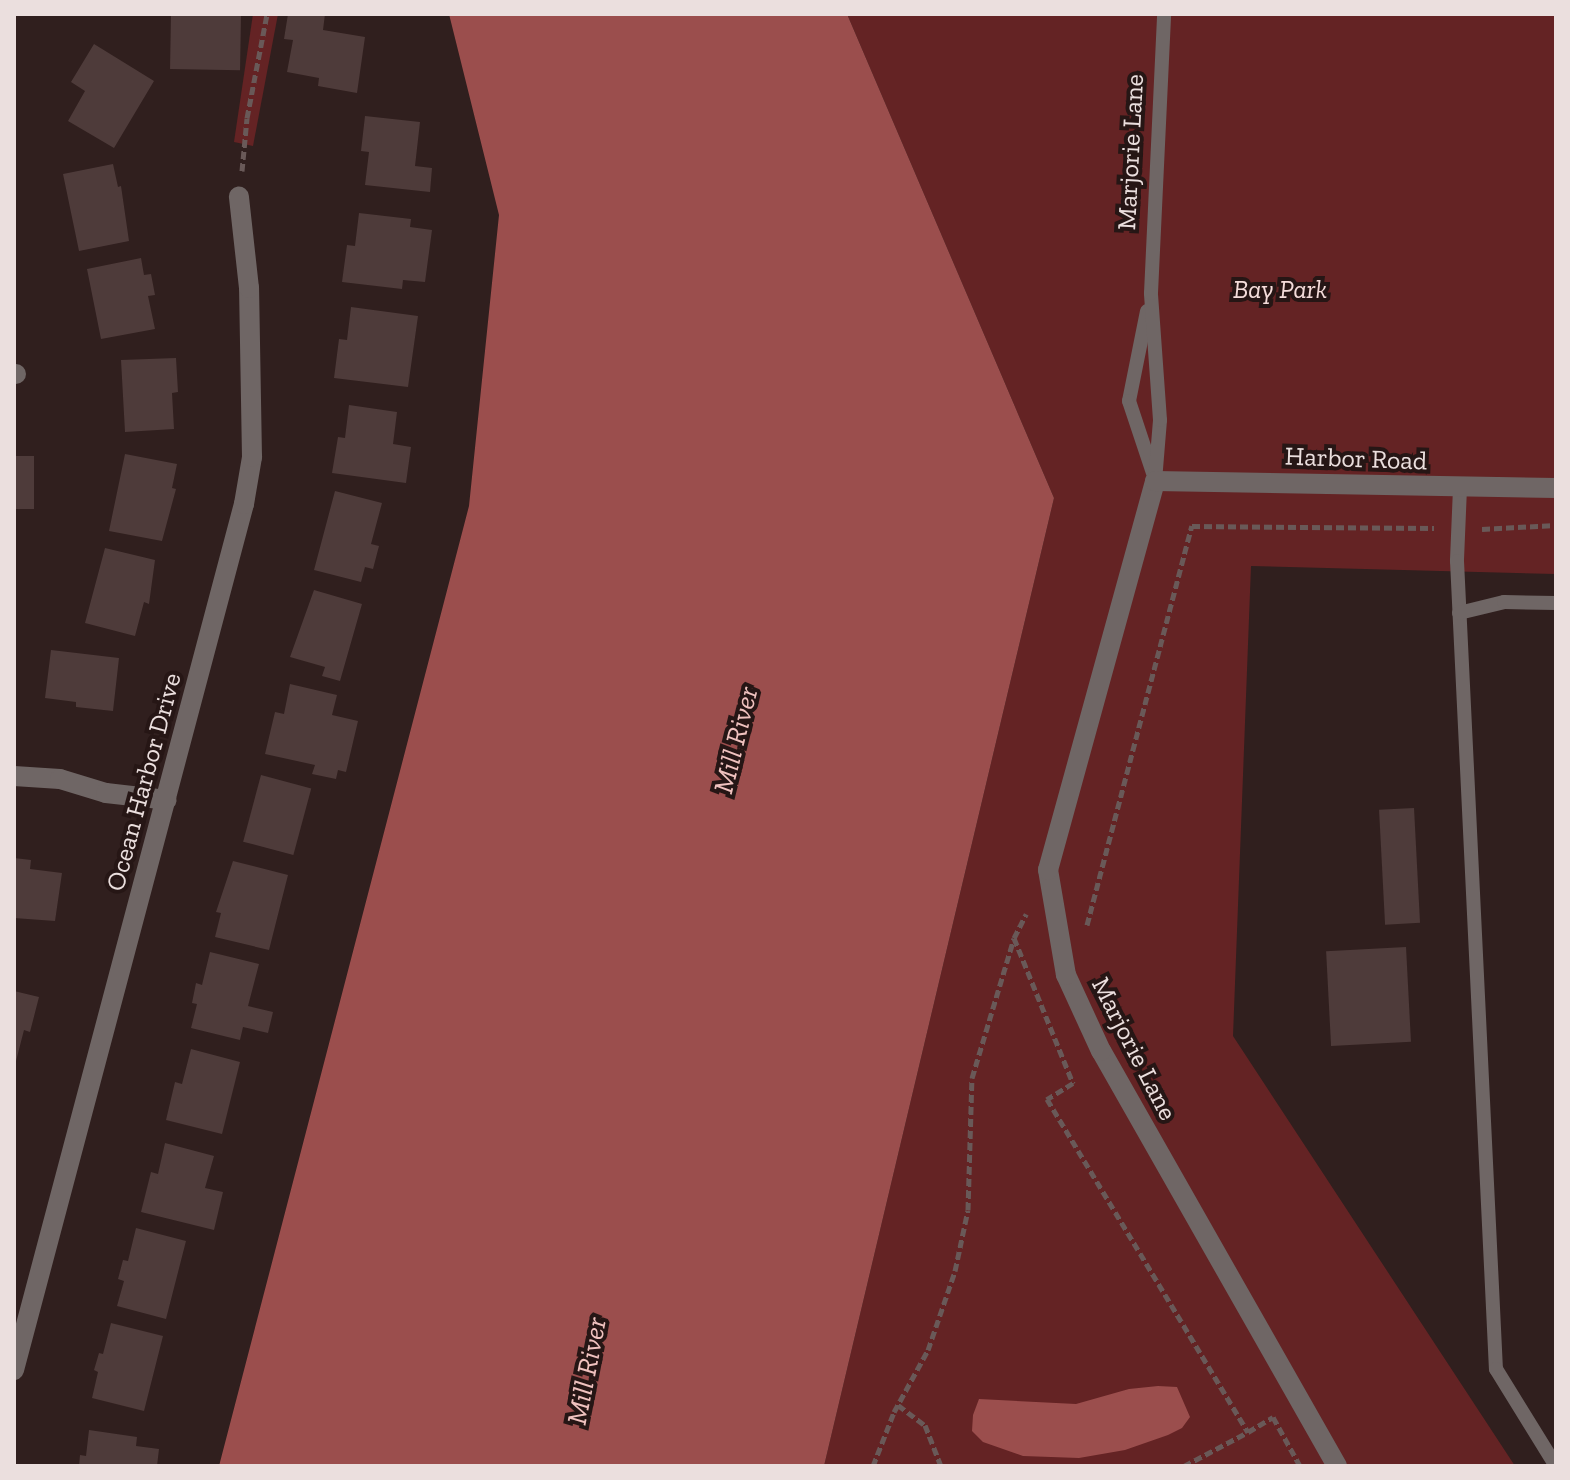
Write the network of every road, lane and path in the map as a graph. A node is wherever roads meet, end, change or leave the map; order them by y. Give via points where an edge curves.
1 (267, 14) edge
2 (1164, 14) edge
3 (239, 197) joint
4 (1151, 293) junction
5 (1155, 481) junction
6 (1460, 488) junction
7 (1556, 488) edge
8 (1556, 525) edge
9 (1434, 528) dead end
10 (1481, 529) dead end
11 (1556, 603) edge
12 (1459, 613) junction
13 (14, 776) edge
14 (167, 800) junction
15 (1028, 911) dead end
16 (1087, 927) dead end
17 (1014, 938) junction
18 (1066, 975) junction
19 (1037, 999) junction
20 (14, 1370) edge
21 (898, 1405) junction
22 (1248, 1432) junction
23 (873, 1466) edge
24 (941, 1466) edge
25 (1184, 1466) edge
26 (1300, 1466) edge
27 (1337, 1466) edge
28 (1556, 1466) edge

1 - 3 path via 247,118
2 - 4 lane, Marjorie Lane
3 - 14 street, Ocean Harbor Drive via 249,288 252,457
4 - 5 lane, Marjorie Lane via 1160,420
4 - 5 lane, Marjorie Lane via 1129,401
5 - 6 street, Harbor Road
5 - 18 street, Marjorie Lane via 1048,870
6 - 7 street, Harbor Road
6 - 12 lane
8 - 10 path
9 - 16 path via 1192,526
11 - 12 lane via 1504,602
12 - 28 lane via 1496,1369
13 - 14 street via 60,779 106,793
14 - 20 street, Ocean Harbor Drive
15 - 17 path
17 - 19 path
17 - 21 path via 972,1078 968,1210 955,1271 928,1350
18 - 19 path
18 - 27 street, Marjorie Lane via 1101,1051
19 - 22 path via 1073,1083 1047,1099
21 - 23 path
21 - 24 path via 925,1425
22 - 25 path
22 - 26 path via 1273,1417

